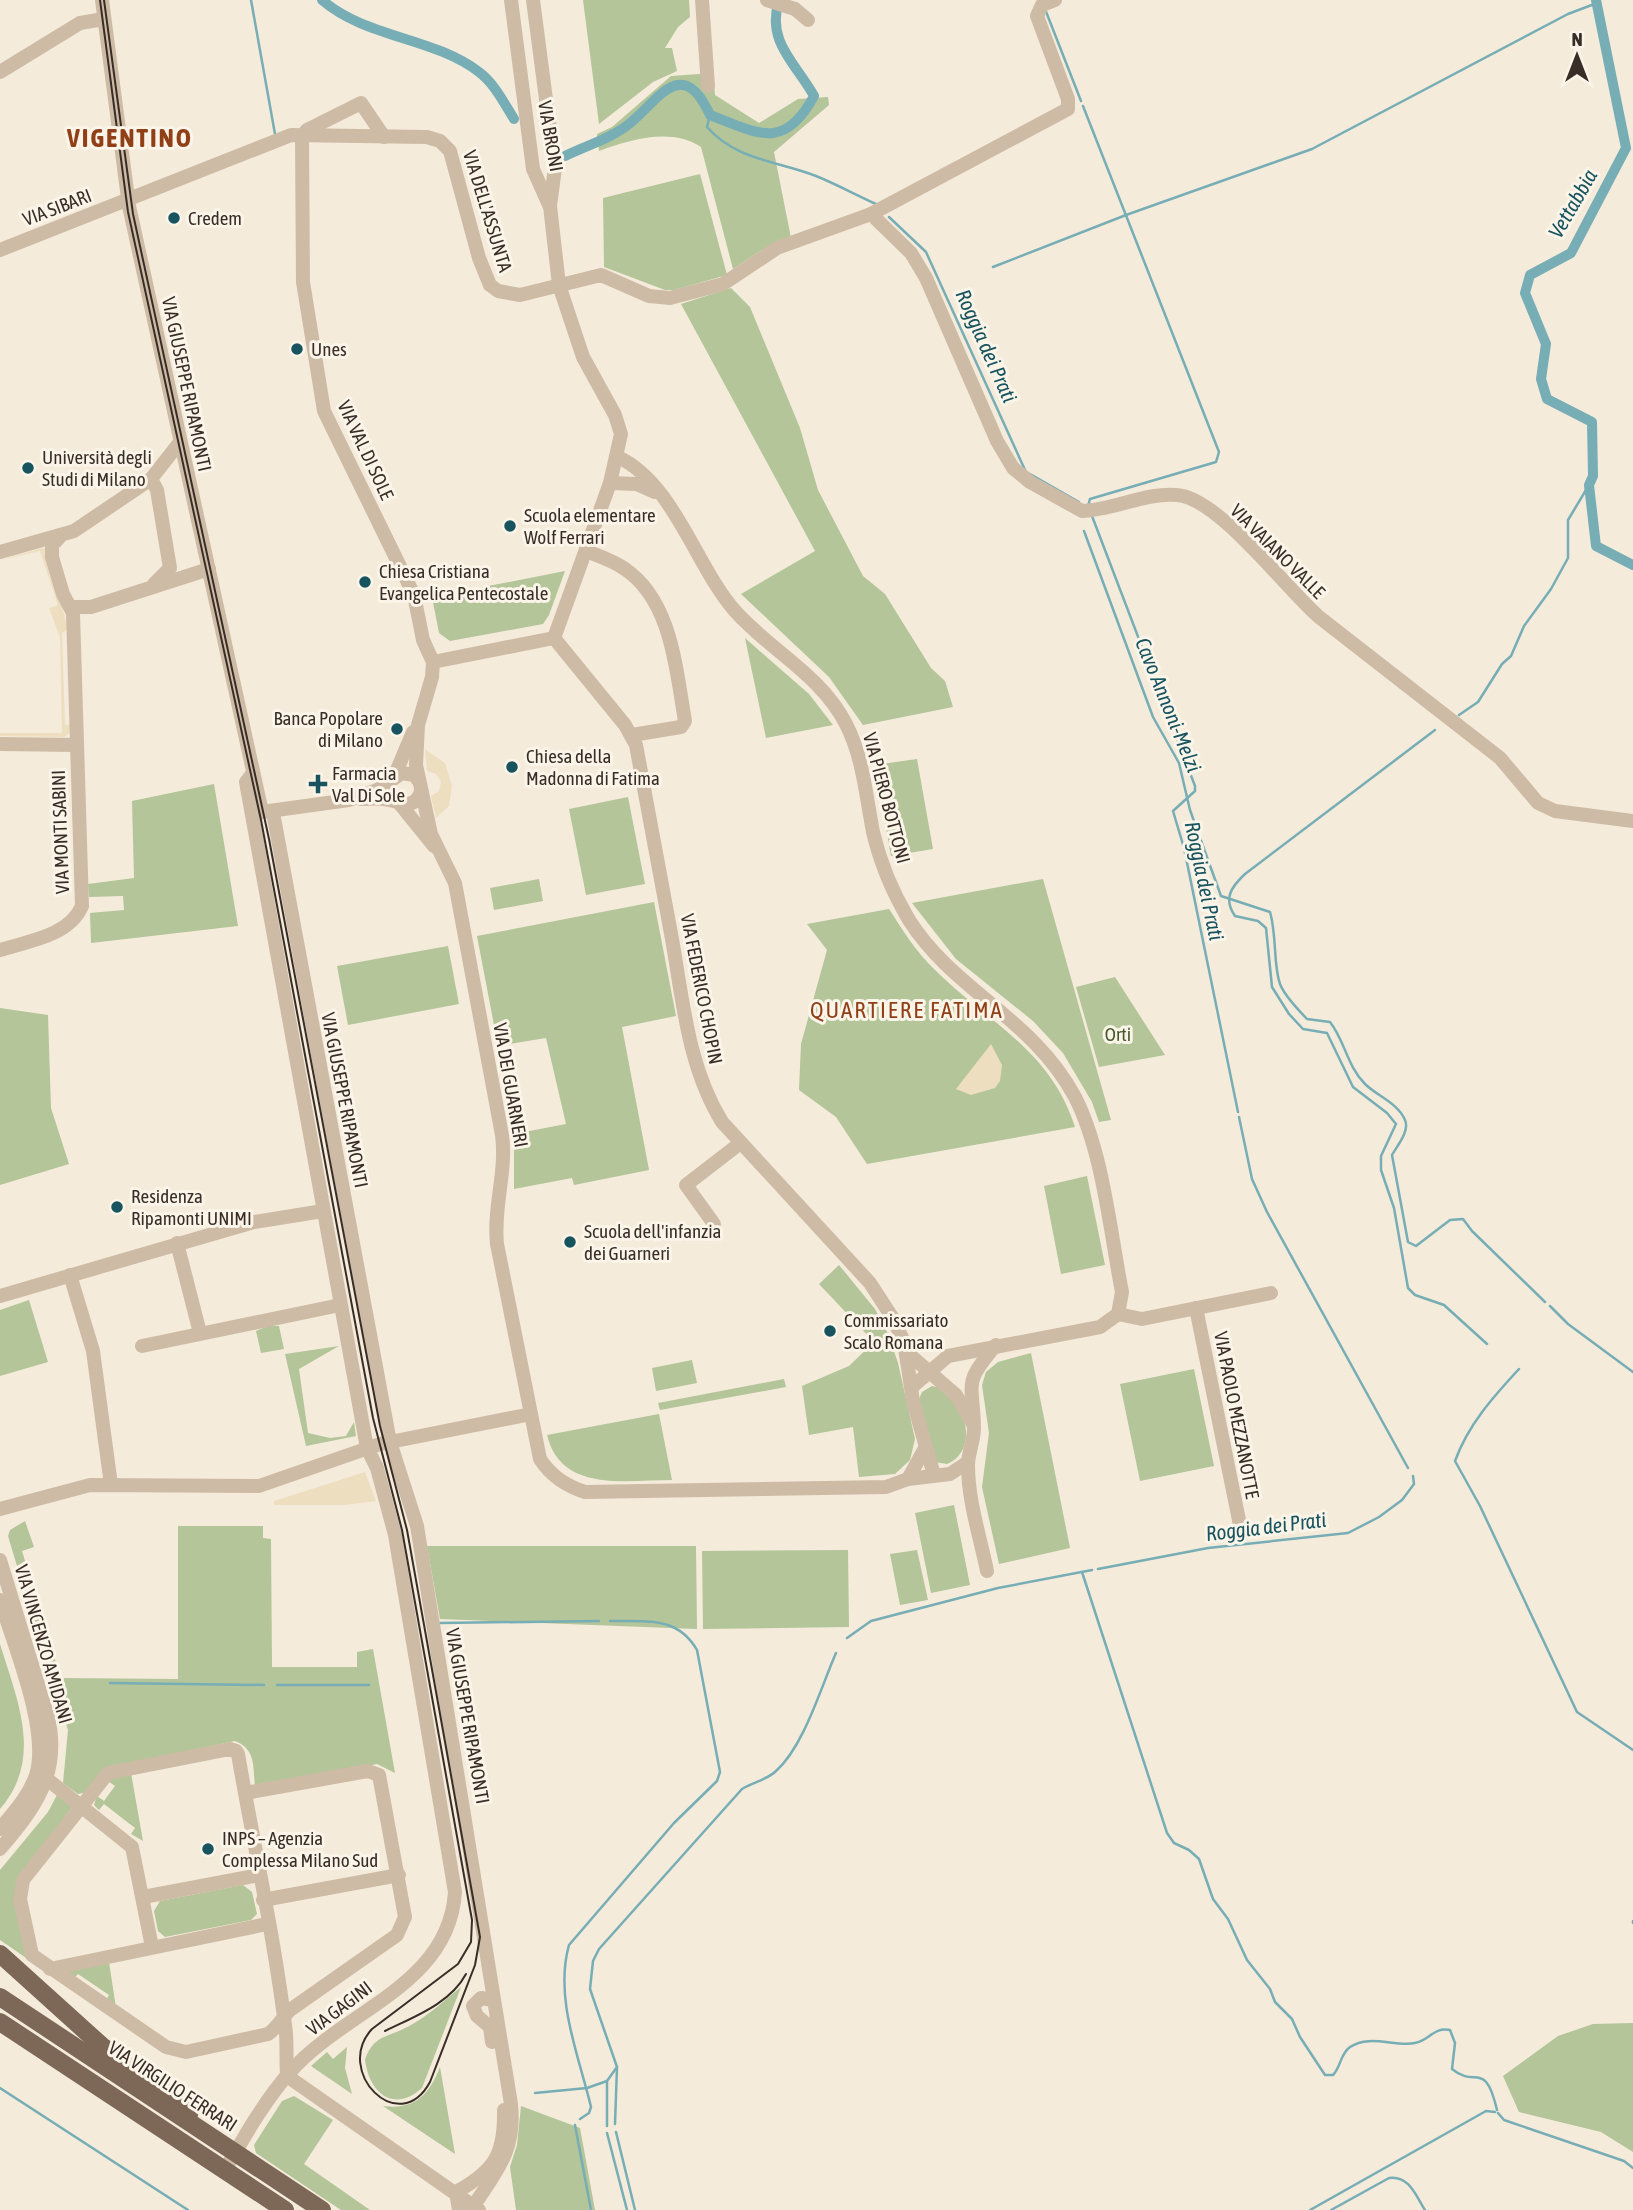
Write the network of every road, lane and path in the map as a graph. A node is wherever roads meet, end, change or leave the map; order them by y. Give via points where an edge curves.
1 (102, 0) edge
2 (511, 0) edge
3 (533, 0) edge
4 (702, 0) edge
5 (767, 0) edge
6 (1055, 0) edge
7 (104, 19) junction
8 (808, 20) dead end
9 (543, 68) junction
10 (520, 71) junction
11 (0, 72) edge
12 (708, 86) dead end
13 (302, 136) junction
14 (384, 137) junction
15 (128, 200) junction
16 (550, 206) junction
17 (871, 214) junction
18 (0, 250) edge
19 (559, 285) junction
20 (180, 442) junction
21 (618, 457) junction
22 (150, 479) junction
23 (610, 483) junction
24 (659, 494) junction
25 (59, 538) junction
26 (586, 551) junction
27 (0, 552) edge
28 (209, 569) junction
29 (152, 586) junction
30 (72, 607) junction
31 (554, 638) junction
32 (433, 662) junction
33 (418, 725) junction
34 (632, 735) junction
35 (0, 744) edge
36 (77, 745) junction
37 (392, 779) junction
38 (420, 786) junction
39 (349, 800) junction
40 (398, 803) junction
41 (260, 815) junction
42 (1633, 821) edge
43 (438, 849) junction
44 (0, 950) edge
45 (734, 1148) dead end
46 (323, 1211) junction
47 (714, 1224) dead end
48 (177, 1243) junction
49 (70, 1275) junction
50 (1271, 1293) dead end
51 (0, 1296) edge
52 (340, 1305) junction
53 (1196, 1308) junction
54 (1118, 1314) junction
55 (200, 1333) junction
56 (996, 1345) junction
57 (142, 1346) dead end
58 (905, 1347) junction
59 (925, 1378) junction
60 (531, 1415) junction
61 (973, 1423) junction
62 (390, 1442) junction
63 (367, 1448) junction
64 (925, 1448) junction
65 (968, 1462) junction
66 (950, 1474) junction
67 (934, 1475) junction
68 (908, 1479) junction
69 (111, 1485) junction
70 (970, 1493) junction
71 (0, 1509) edge
72 (1241, 1530) dead end
73 (0, 1560) edge
74 (987, 1571) dead end
75 (0, 1600) edge
76 (47, 1779) junction
77 (245, 1793) junction
78 (84, 1807) junction
79 (0, 1829) edge
80 (0, 1849) edge
81 (259, 1875) junction
82 (399, 1875) junction
83 (455, 1892) joint
84 (143, 1897) junction
85 (263, 1900) junction
86 (267, 1924) junction
87 (152, 1947) junction
88 (0, 1954) edge
89 (50, 1969) junction
90 (0, 1997) edge
91 (493, 2000) junction
92 (283, 2017) junction
93 (0, 2022) edge
94 (291, 2071) junction
95 (200, 2129) junction
96 (235, 2152) junction
97 (225, 2170) junction
98 (456, 2192) junction
99 (475, 2209) edge
100 (285, 2210) edge
101 (322, 2210) edge
102 (459, 2210) edge

1 - 7 street, VIA GIUSEPPE RIPAMONTI
2 - 10 street, VIA BRONI
3 - 9 street, VIA BRONI
4 - 12 street
5 - 8 street
6 - 17 street, VIA DELL'ASSUNTA via 1042,5 1037,16 1068,108
7 - 11 street via 80,23
7 - 15 street, VIA GIUSEPPE RIPAMONTI
9 - 10 street
9 - 16 street, VIA BRONI via 555,168
10 - 16 street, VIA BRONI via 533,169
13 - 14 street, VIA DELL'ASSUNTA
13 - 14 street via 361,103
13 - 15 street, VIA DELL'ASSUNTA via 291,135
13 - 32 street, VIA VAL DI SOLE via 303,282 324,411 414,595 423,640
14 - 19 street, VIA DELL'ASSUNTA via 437,139 450,151 490,285 520,295
15 - 18 street, VIA SIBARI
15 - 20 street, VIA GIUSEPPE RIPAMONTI
16 - 19 street, VIA BRONI
17 - 19 street, VIA DELL'ASSUNTA via 777,248 723,284 699,292 659,298 601,275
17 - 42 street, VIA VAIANO VALLE via 911,253 926,278 997,441 1021,475 1082,511 1180,495 1205,507 1248,543 1293,595 1500,758 1538,803
19 - 21 street, VIA BRONI via 583,356 618,421
20 - 22 street
20 - 28 street, VIA GIUSEPPE RIPAMONTI
21 - 23 street, VIA BRONI
21 - 24 street, VIA PIERO BOTTONI via 633,465
22 - 25 street
22 - 29 street via 157,490 170,568
23 - 24 street via 637,484
23 - 26 street, VIA BRONI
24 - 54 street, VIA PIERO BOTTONI via 735,611 807,674 846,723 878,849 898,900 916,930 953,971 1035,1041 1074,1097 1098,1171 1122,1292
25 - 27 street
25 - 30 street via 52,545 52,556
26 - 31 street, VIA BRONI
26 - 34 street via 619,564 636,577 649,591 664,622 685,721 681,727
28 - 29 street
28 - 41 street, VIA GIUSEPPE RIPAMONTI via 253,773 246,782
29 - 30 street via 90,607
30 - 36 street, VIA MONTI SABINI
31 - 32 street
31 - 34 street, VIA FEDERICO CHOPIN
32 - 33 street
33 - 37 street
33 - 38 street via 415,754
34 - 58 street, VIA FEDERICO CHOPIN via 697,1073 722,1122 878,1293
35 - 36 street, VIA MONTI SABINI
36 - 44 street, VIA MONTI SABINI via 82,906 70,924 57,932
37 - 38 street via 406,773
37 - 39 street
37 - 40 street via 389,792
38 - 40 street via 413,803
38 - 43 street, VIA DEI GUARNERI
39 - 40 street
39 - 41 street
40 - 43 street, VIA DEI GUARNERI
41 - 46 street, VIA GIUSEPPE RIPAMONTI
41 - 62 street, VIA GIUSEPPE RIPAMONTI
43 - 60 street, VIA DEI GUARNERI via 455,883 502,1135 496,1230
45 - 47 street via 687,1184
46 - 48 street via 254,1222
46 - 52 street, VIA GIUSEPPE RIPAMONTI
48 - 49 street
48 - 55 street
49 - 51 street
49 - 69 street via 93,1351
50 - 53 street
52 - 55 street
52 - 63 street, VIA GIUSEPPE RIPAMONTI
53 - 54 street via 1142,1320
53 - 72 street, VIA PAOLO MEZZANOTTE
54 - 56 street via 1100,1327
55 - 57 street
56 - 59 street via 948,1356
56 - 61 street via 972,1379
58 - 59 street, VIA FEDERICO CHOPIN
58 - 59 street, VIA FEDERICO CHOPIN
59 - 61 street via 956,1395
59 - 64 street, VIA FEDERICO CHOPIN via 913,1401
60 - 62 street
60 - 68 street via 536,1449 546,1468 565,1484 585,1492 874,1488
61 - 65 street
62 - 63 street
62 - 91 street, VIA GIUSEPPE RIPAMONTI via 417,1527 486,1932
63 - 69 street via 251,1487
63 - 83 street, VIA GIUSEPPE RIPAMONTI via 395,1535
64 - 67 street, VIA FEDERICO CHOPIN
64 - 68 street
65 - 66 street
65 - 70 street
66 - 67 street
66 - 70 street
67 - 68 street
69 - 71 street via 75,1487
70 - 74 street
73 - 76 street, VIA VINCENZO AMIDANI via 50,1726
75 - 79 street, VIA VINCENZO AMIDANI via 40,1745 30,1790
76 - 78 street
76 - 80 street, VIA VINCENZO AMIDANI via 32,1811
77 - 78 street via 238,1754 229,1749 111,1772
77 - 81 street
77 - 82 street via 374,1772 382,1780
78 - 84 street via 132,1847
78 - 89 street via 23,1880 19,1891 30,1952
81 - 84 street
81 - 85 street
82 - 85 street
82 - 92 street via 405,1917 402,1929
83 - 94 street, VIA GAGINI via 446,1930 426,1965
84 - 87 street
85 - 86 street
86 - 87 street
86 - 92 street
87 - 89 street
88 - 95 main road via 102,2046 172,2096
89 - 92 street via 179,2052 261,2037 278,2028
90 - 95 main road, VIA VIRGILIO FERRARI
91 - 98 street via 481,1998 473,2011 490,2027 504,2105 502,2139 485,2176
91 - 99 street, VIA GIUSEPPE RIPAMONTI via 513,2135
92 - 94 street
93 - 97 main road
94 - 96 street, VIA GAGINI
94 - 98 street, VIA GIUSEPPE RIPAMONTI
95 - 96 main road, VIA VIRGILIO FERRARI
96 - 97 street, VIA GAGINI
96 - 101 main road, VIA VIRGILIO FERRARI
97 - 100 main road
98 - 99 street, VIA GIUSEPPE RIPAMONTI
98 - 102 street

